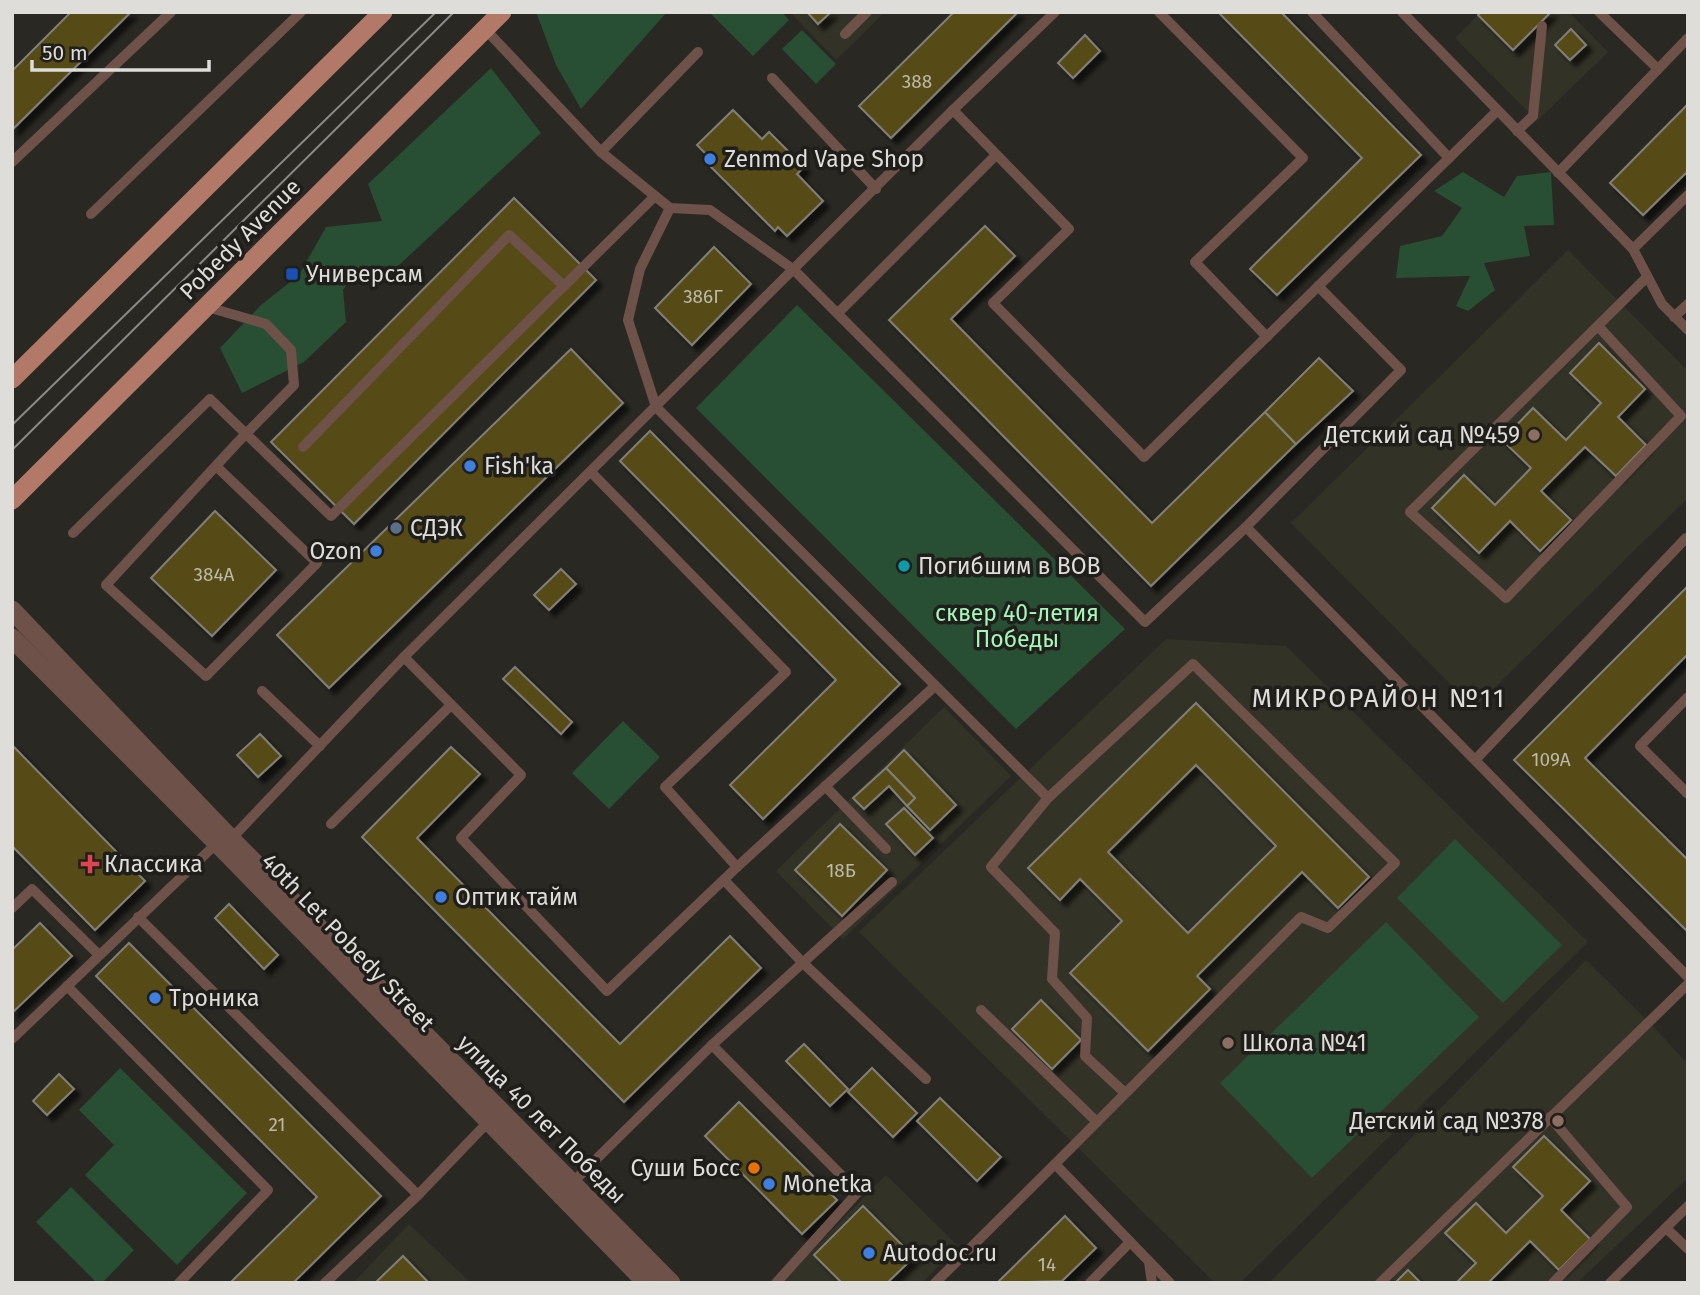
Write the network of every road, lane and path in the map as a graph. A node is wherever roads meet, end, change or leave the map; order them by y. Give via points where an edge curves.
1 (171, 12) edge
2 (301, 12) edge
3 (502, 12) edge
4 (867, 12) edge
5 (1055, 12) edge
6 (1158, 12) edge
7 (1312, 12) edge
8 (1402, 12) edge
9 (1599, 12) edge
10 (376, 14) edge
11 (1542, 26) dead end
12 (485, 29) junction
13 (845, 34) dead end
14 (1688, 38) edge
15 (698, 52) dead end
16 (1658, 69) junction
17 (772, 78) dead end
18 (953, 110) junction
19 (1497, 111) junction
20 (1517, 131) junction
21 (601, 152) junction
22 (996, 155) junction
23 (1449, 158) junction
24 (12, 162) edge
25 (1558, 173) junction
26 (876, 189) junction
27 (655, 196) junction
28 (1686, 198) edge
29 (670, 208) junction
30 (91, 214) dead end
31 (1633, 249) junction
32 (794, 270) junction
33 (1647, 277) junction
34 (564, 286) junction
35 (1318, 286) junction
36 (1688, 304) edge
37 (206, 307) junction
38 (838, 313) junction
39 (1674, 317) junction
40 (1598, 326) junction
41 (1688, 330) edge
42 (1267, 337) junction
43 (12, 379) edge
44 (656, 407) junction
45 (246, 434) junction
46 (303, 447) dead end
47 (216, 466) junction
48 (591, 472) junction
49 (12, 500) edge
50 (1246, 527) junction
51 (73, 533) dead end
52 (1688, 540) edge
53 (12, 610) edge
54 (12, 638) edge
55 (404, 657) junction
56 (935, 686) junction
57 (262, 691) dead end
58 (1688, 697) edge
59 (451, 705) junction
60 (320, 746) junction
61 (1476, 759) junction
62 (825, 786) junction
63 (1688, 794) edge
64 (1048, 798) junction
65 (331, 824) dead end
66 (224, 841) junction
67 (886, 849) dead end
68 (737, 867) junction
69 (724, 880) junction
70 (892, 882) dead end
71 (14, 903) edge
72 (138, 917) junction
73 (99, 955) junction
74 (802, 962) junction
75 (1688, 977) edge
76 (1688, 984) edge
77 (67, 986) junction
78 (981, 1010) dead end
79 (12, 1039) edge
80 (712, 1045) junction
81 (926, 1079) dead end
82 (1125, 1093) junction
83 (1550, 1117) junction
84 (489, 1121) junction
85 (1097, 1122) junction
86 (1055, 1164) junction
87 (566, 1189) junction
88 (418, 1195) junction
89 (1688, 1206) edge
90 (1665, 1228) junction
91 (1130, 1242) junction
92 (1688, 1249) edge
93 (1149, 1262) junction
94 (179, 1283) edge
95 (325, 1283) edge
96 (648, 1283) edge
97 (671, 1283) edge
98 (775, 1283) edge
99 (935, 1283) edge
100 (1090, 1283) edge
101 (1152, 1283) edge
102 (1170, 1283) edge
103 (1380, 1283) edge
104 (1553, 1283) edge
105 (1610, 1283) edge

1 - 24 lane
2 - 30 lane
3 - 12 main road, Pobedy Avenue
4 - 13 lane
5 - 18 lane
6 - 42 lane via 1303,158 1195,262
7 - 23 lane
8 - 19 lane
9 - 16 lane
10 - 43 main road
11 - 20 lane via 1533,116
12 - 21 lane
12 - 37 main road, Pobedy Avenue
14 - 16 lane
15 - 21 lane
16 - 25 lane
17 - 26 lane
18 - 22 lane
18 - 26 lane
19 - 20 lane
19 - 23 lane
20 - 25 lane
21 - 27 lane
22 - 38 lane
22 - 42 lane via 1069,229 993,303 1144,457
23 - 35 lane
25 - 31 lane
26 - 32 lane
27 - 29 lane
27 - 34 lane
28 - 31 lane
29 - 32 lane via 710,210
29 - 44 lane via 640,269 628,320
31 - 33 lane
32 - 38 lane
32 - 44 lane
33 - 39 lane
33 - 40 lane
34 - 45 lane via 331,516
34 - 46 lane via 509,234
35 - 42 lane
35 - 50 lane via 1401,370
36 - 39 lane
37 - 45 lane via 266,324 291,351 294,385
37 - 49 main road, Pobedy Avenue
38 - 50 lane via 1144,622
39 - 41 lane
40 - 40 lane via 1410,512 1506,598 1681,416
44 - 48 lane
44 - 56 lane
45 - 47 lane
45 - 51 lane via 210,399
47 - 47 lane via 317,563 206,677 106,585
48 - 55 lane
48 - 68 lane via 786,672 665,787
50 - 61 lane
52 - 61 lane
53 - 66 street, 40th Let Pobedy Street
54 - 66 street, 40th Let Pobedy Street
55 - 59 lane
55 - 60 lane
56 - 62 lane
56 - 64 lane
57 - 60 lane
58 - 63 lane via 1640,746
59 - 65 lane
59 - 69 lane via 521,775 461,838 607,991
60 - 66 lane
61 - 75 lane
62 - 67 lane
62 - 68 lane
64 - 82 lane via 990,867 1055,933 1052,979 1087,1018 1085,1056
64 - 82 lane via 1193,664 1395,863 1328,928 1301,917
66 - 72 lane
66 - 84 street, 40th Let Pobedy Street
66 - 87 street, улица 40 лет Победы
68 - 69 lane
69 - 74 lane
70 - 74 lane
71 - 73 lane via 32,889
72 - 73 lane
72 - 88 lane
73 - 77 lane
74 - 80 lane
74 - 81 lane
76 - 83 lane
77 - 79 lane
77 - 94 lane via 268,1190
78 - 85 lane
80 - 87 lane
80 - 98 lane via 858,1192
82 - 85 lane
83 - 103 lane
83 - 104 lane via 1627,1207
84 - 87 street, 40th Let Pobedy Street
84 - 88 lane
85 - 86 lane
86 - 91 lane
86 - 99 lane
87 - 96 street, 40th Let Pobedy Street
87 - 97 street, улица 40 лет Победы
88 - 95 lane
89 - 90 lane
90 - 92 lane
90 - 105 lane
91 - 93 lane
91 - 100 lane
93 - 101 lane
93 - 102 lane

